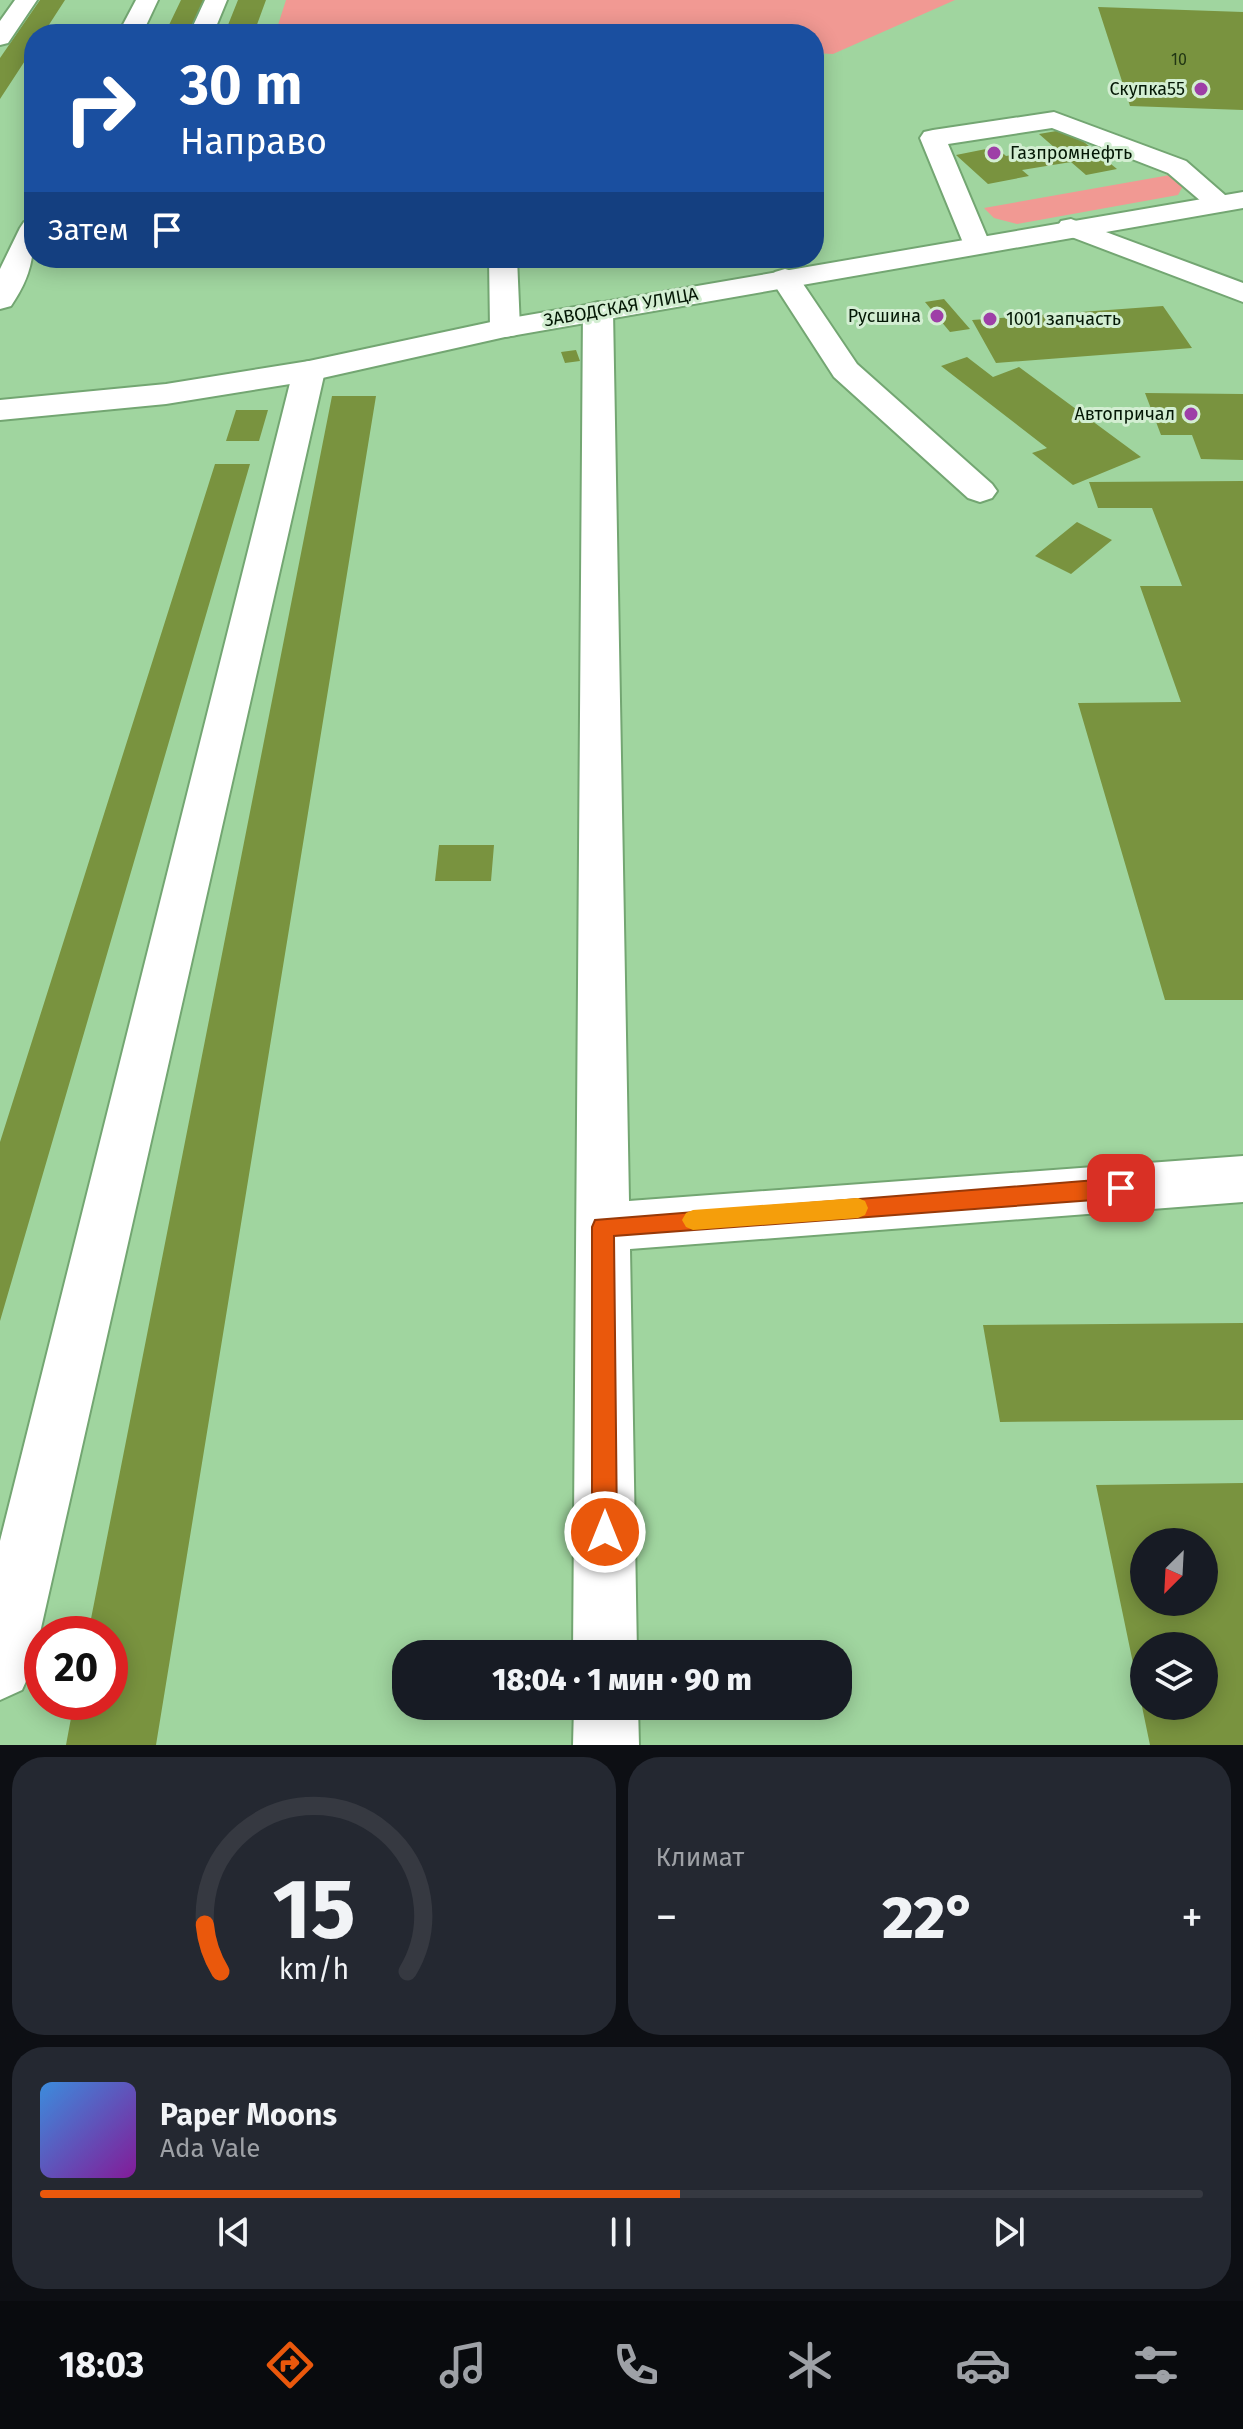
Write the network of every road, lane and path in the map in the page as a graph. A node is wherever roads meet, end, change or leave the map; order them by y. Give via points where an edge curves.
1 (147, 0) edge
2 (216, 0) edge
3 (14, 11) edge
4 (135, 24) edge
5 (205, 24) edge
6 (0, 38) edge
7 (1231, 201) edge
8 (1071, 227) junction
9 (976, 244) junction
10 (24, 249) edge
11 (503, 268) edge
12 (785, 278) junction
13 (1243, 293) edge
14 (0, 300) edge
15 (598, 311) junction
16 (505, 328) junction
17 (309, 371) junction
18 (0, 410) edge
19 (980, 491) dead end
20 (1243, 1179) edge
21 (603, 1227) junction
22 (605, 1640) edge
23 (0, 1668) edge
24 (606, 1720) edge
25 (606, 1745) edge

1 - 4 main road
2 - 5 main road
3 - 6 main road
7 - 8 main road, ЗАВОДСКАЯ УЛИЦА
7 - 9 main road via 1177,167 1054,120 933,138
8 - 9 main road, ЗАВОДСКАЯ УЛИЦА
8 - 13 main road
9 - 12 main road, ЗАВОДСКАЯ УЛИЦА
10 - 14 main road
11 - 16 main road
12 - 15 main road, ЗАВОДСКАЯ УЛИЦА
12 - 19 main road via 845,370
15 - 16 main road, ЗАВОДСКАЯ УЛИЦА
15 - 21 main road
16 - 17 main road, ЗАВОДСКАЯ УЛИЦА
17 - 18 main road, ЗАВОДСКАЯ УЛИЦА via 166,394
17 - 23 main road
20 - 21 main road
21 - 22 main road
24 - 25 main road

